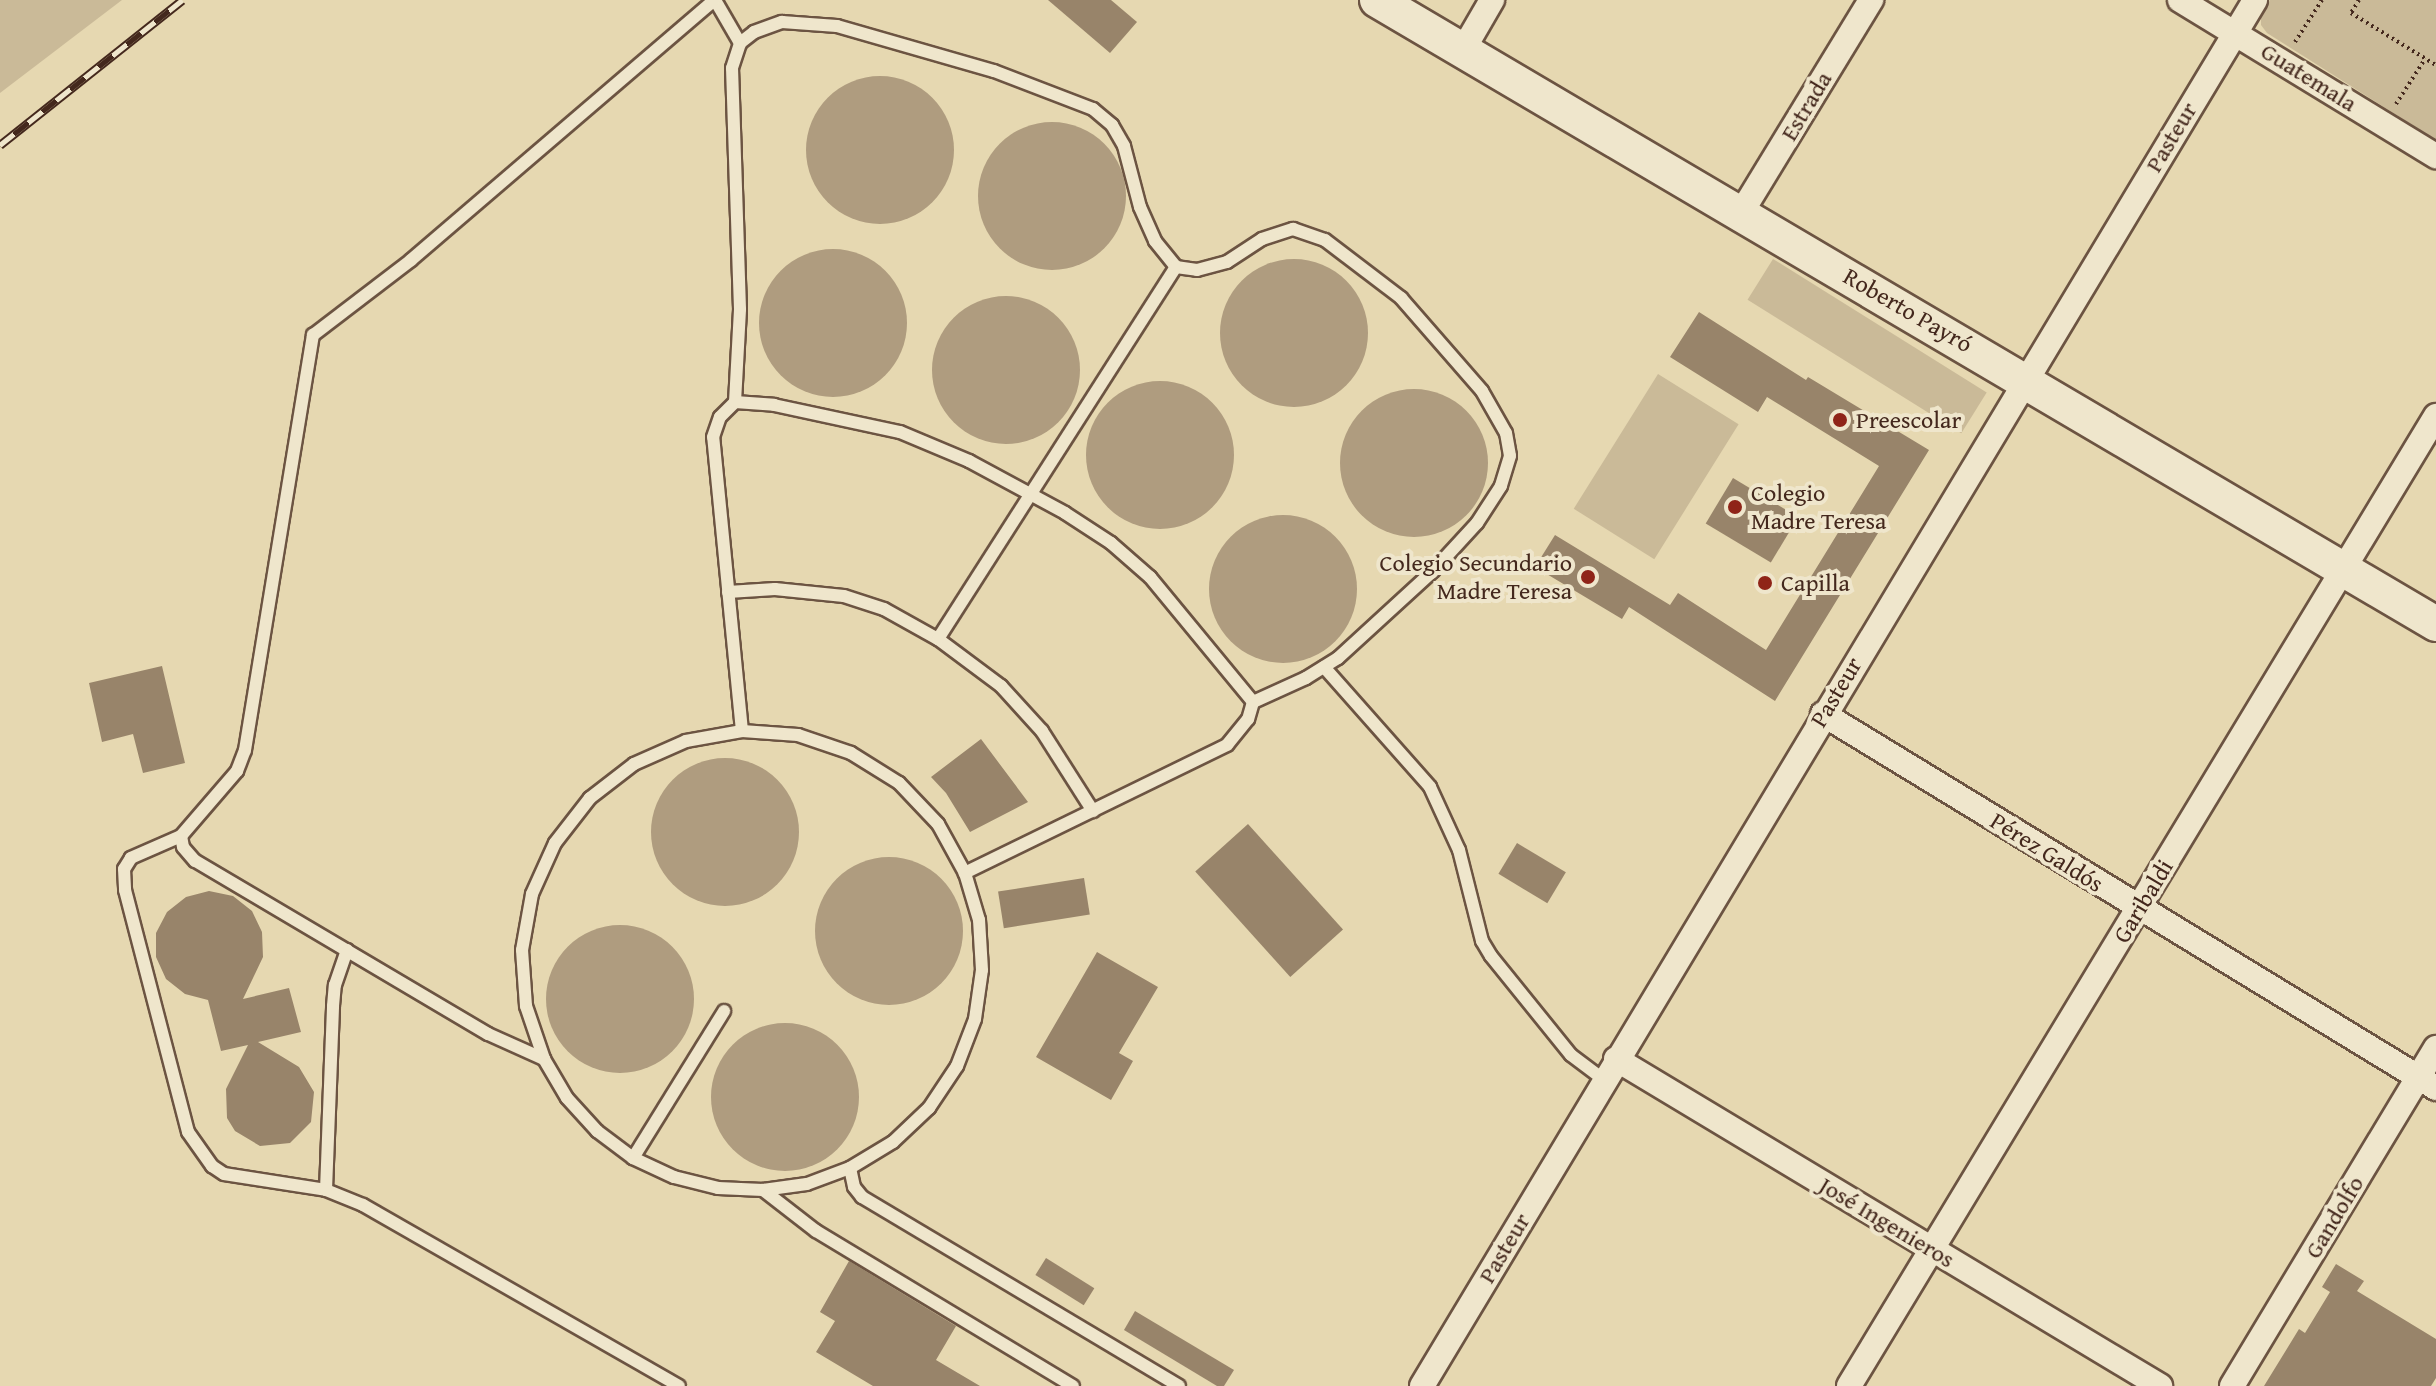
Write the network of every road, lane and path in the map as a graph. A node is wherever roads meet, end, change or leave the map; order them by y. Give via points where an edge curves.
1 (714, 0) edge
2 (1377, 0) edge
3 (1492, 0) edge
4 (1871, 0) edge
5 (2180, 0) edge
6 (2255, 0) edge
7 (2322, 0) edge
8 (2359, 0) edge
9 (2235, 32) junction
10 (740, 43) junction
11 (1463, 50) junction
12 (2425, 59) junction
13 (2283, 61) junction
14 (2436, 65) edge
15 (2383, 124) junction
16 (2436, 156) edge
17 (1741, 213) junction
18 (1176, 267) junction
19 (2024, 378) junction
20 (735, 402) junction
21 (2436, 416) edge
22 (1033, 493) junction
23 (2345, 569) junction
24 (728, 592) junction
25 (2436, 624) edge
26 (938, 639) junction
27 (1324, 667) junction
28 (1253, 702) junction
29 (1823, 714) junction
30 (742, 731) junction
31 (1093, 811) junction
32 (181, 836) junction
33 (965, 873) junction
34 (2139, 908) junction
35 (347, 950) junction
36 (724, 1011) dead end
37 (2436, 1048) edge
38 (544, 1059) junction
39 (1609, 1069) junction
40 (2427, 1082) edge
41 (633, 1158) junction
42 (850, 1168) junction
43 (326, 1190) junction
44 (763, 1190) junction
45 (1932, 1249) junction
46 (679, 1386) edge
47 (1073, 1386) edge
48 (1179, 1386) edge
49 (1422, 1386) edge
50 (1849, 1386) edge
51 (2160, 1386) edge
52 (2232, 1386) edge

1 - 10 lane
1 - 32 lane via 411,260 313,335 245,750 237,771
2 - 11 street, Roberto Payró
3 - 11 street
4 - 17 street, Estrada
5 - 9 street, Guatemala
6 - 9 street, Pasteur
7 - 13 path
8 - 12 path via 2351,13
9 - 13 street, Guatemala
9 - 19 street, Pasteur
10 - 18 lane via 782,22 837,26 994,71 1093,109 1112,125 1124,146 1140,207 1155,241
10 - 20 lane via 732,68 740,309
11 - 17 street, Roberto Payró
12 - 14 path
12 - 15 path
13 - 15 street, Guatemala
15 - 16 street, Guatemala
17 - 19 street, Roberto Payró
18 - 22 lane
18 - 27 lane via 1197,270 1227,262 1262,239 1293,229 1325,240 1401,298 1482,391 1506,433 1510,456 1501,486 1477,523 1433,571
19 - 23 street, Roberto Payró
19 - 29 street, Pasteur
20 - 22 lane via 774,405 900,432
20 - 24 lane via 720,417 713,437
21 - 23 street, Garibaldi
22 - 26 lane
22 - 28 lane via 1111,543 1150,577
23 - 25 street, Roberto Payró
23 - 34 street, Garibaldi
24 - 26 lane via 775,589 844,596 884,609
24 - 30 lane
26 - 31 lane via 1001,686 1042,731
27 - 28 lane
27 - 39 lane via 1430,787 1459,850 1482,941 1491,956 1571,1055
28 - 31 lane via 1248,719 1227,745
29 - 34 street, Pérez Galdós
29 - 39 street, Pasteur
30 - 33 lane via 798,735 851,753 899,783 938,824
30 - 38 lane via 686,741 634,764 590,798 555,843 532,894 522,950 526,1006
31 - 33 lane
32 - 35 lane via 195,861
32 - 43 lane via 131,858 124,869 188,1132 224,1174
33 - 42 lane via 979,920 982,970 975,1019 957,1066 929,1108 893,1142
34 - 40 street, Pérez Galdós
34 - 45 street, Garibaldi
35 - 38 lane via 488,1034
35 - 43 lane via 333,1006
36 - 41 lane
37 - 40 street, Gandolfo
38 - 41 lane via 577,1109
39 - 45 street, José Ingenieros
39 - 49 street, Pasteur
40 - 52 street, Gandolfo
41 - 44 lane via 688,1181
42 - 44 lane via 807,1184
42 - 48 lane via 862,1197
43 - 46 lane via 363,1205
44 - 47 lane via 816,1231
45 - 50 street, Garibaldi
45 - 51 street, José Ingenieros

